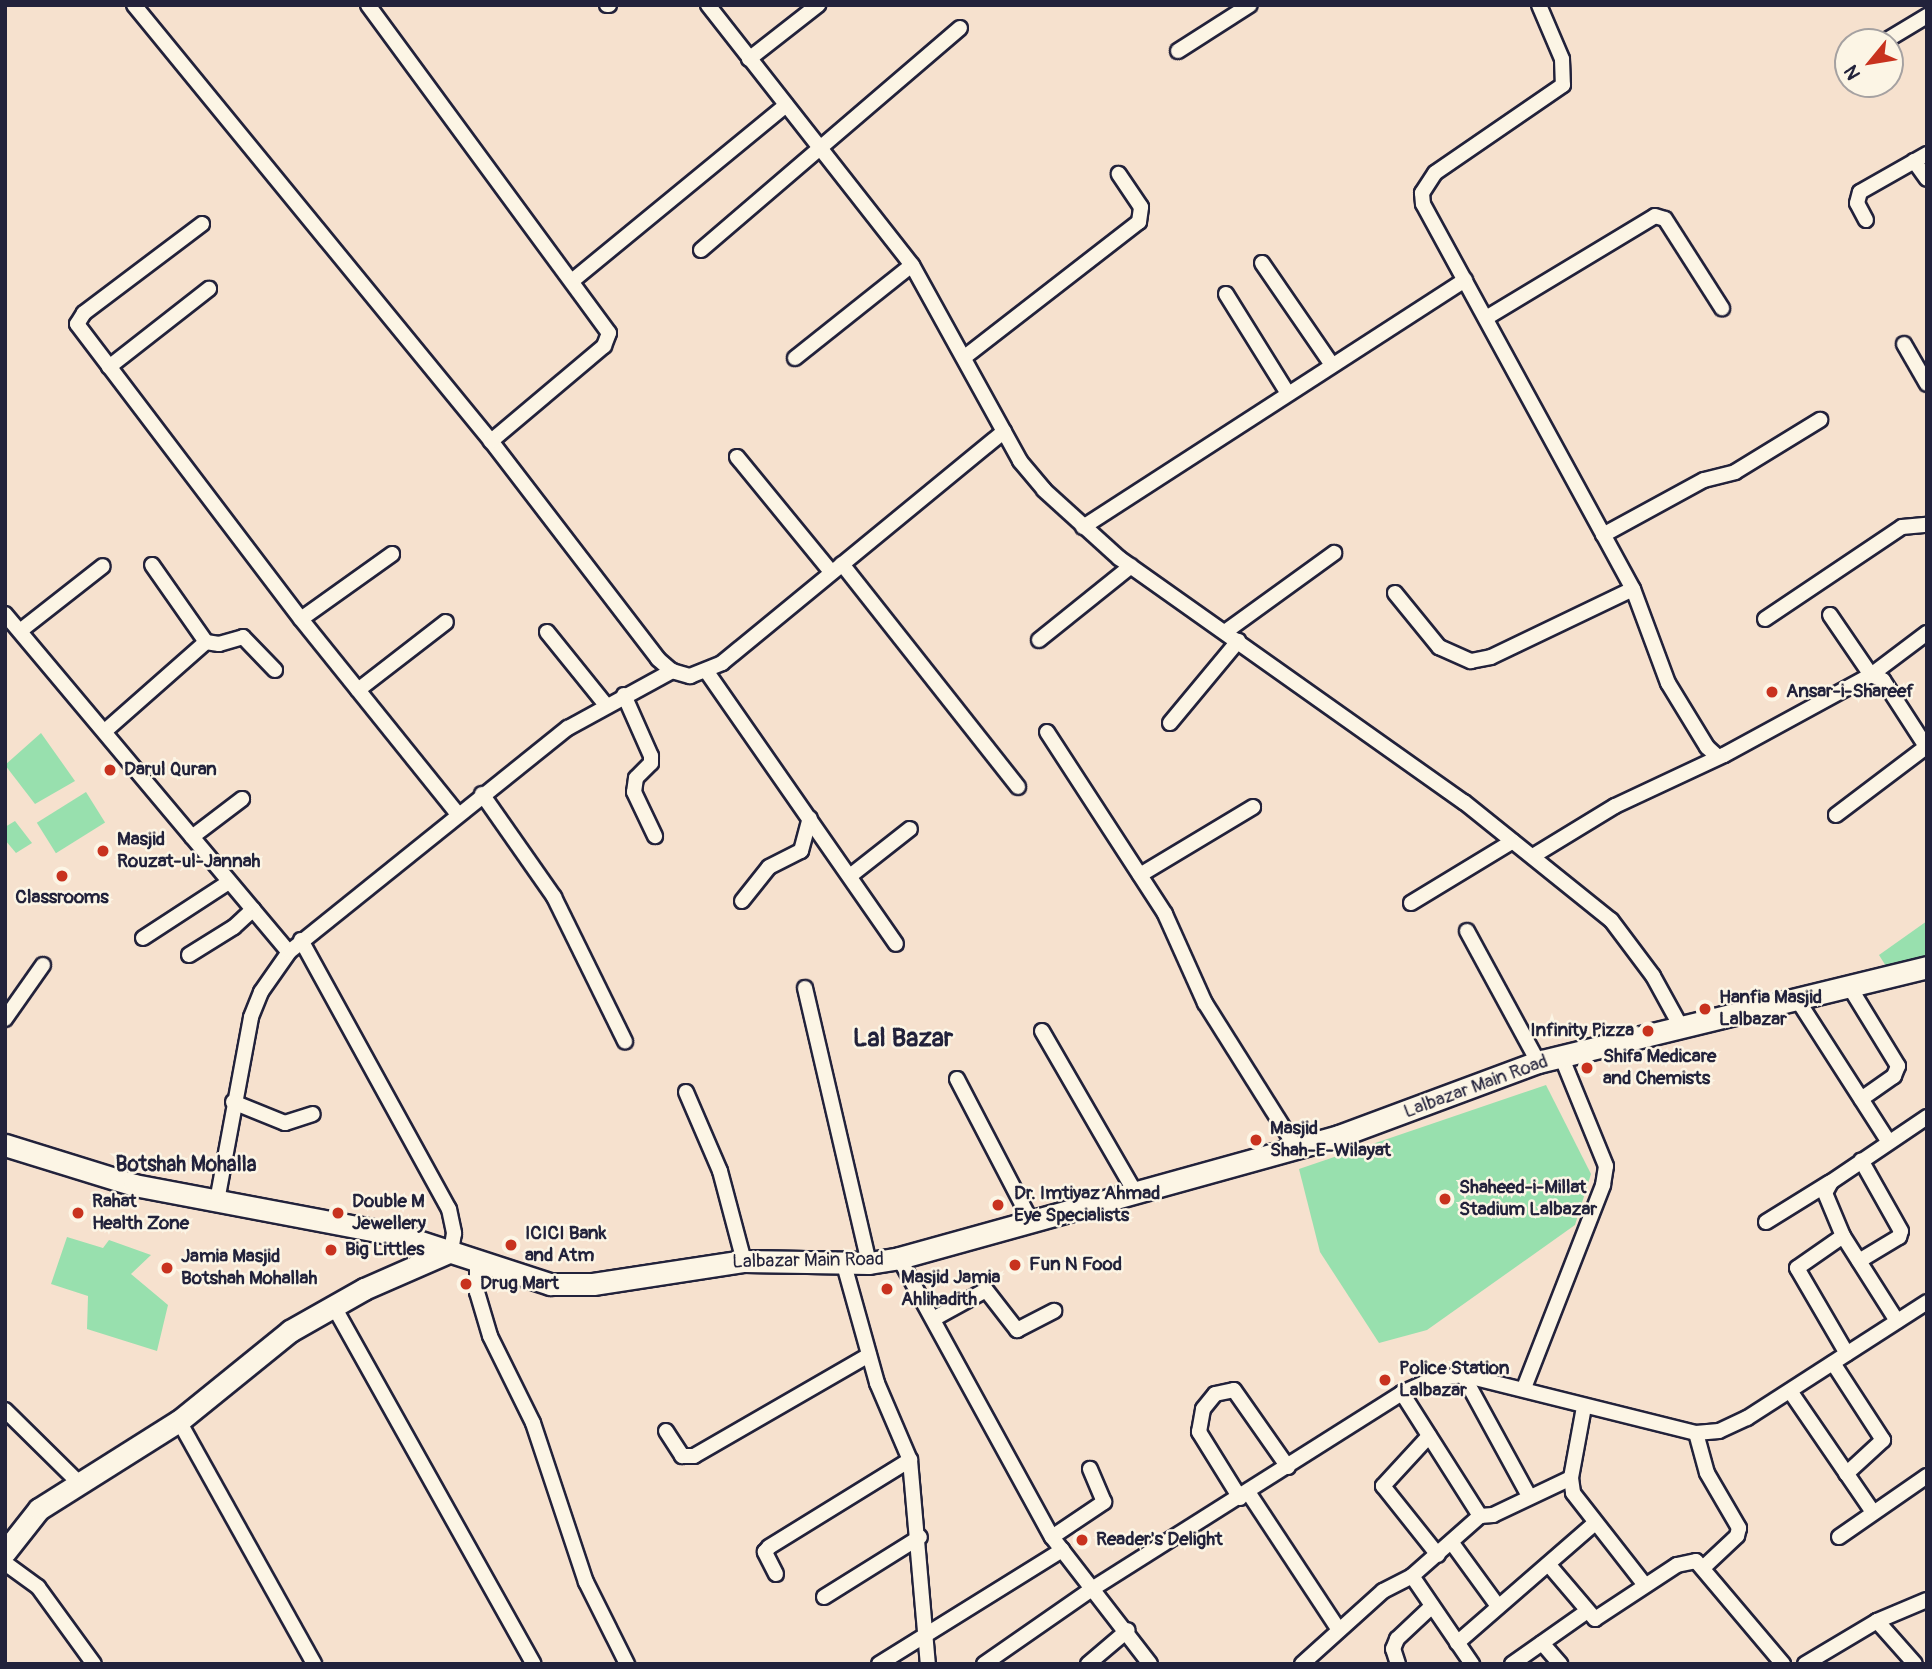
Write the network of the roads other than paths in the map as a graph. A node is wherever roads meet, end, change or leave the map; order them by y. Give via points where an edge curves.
1 (134, 5) edge
2 (368, 5) edge
3 (708, 5) edge
4 (818, 5) edge
5 (1250, 5) edge
6 (1539, 5) edge
7 (1927, 16) edge
8 (960, 28) dead end
9 (1904, 30) edge
10 (1178, 51) dead end
11 (749, 59) junction
12 (786, 105) junction
13 (820, 148) junction
14 (1920, 158) edge
15 (1119, 174) dead end
16 (1927, 179) edge
17 (1866, 220) dead end
18 (202, 224) dead end
19 (701, 250) dead end
20 (1262, 263) dead end
21 (912, 265) junction
22 (1465, 280) junction
23 (572, 281) junction
24 (209, 289) dead end
25 (1226, 294) dead end
26 (1723, 308) dead end
27 (1486, 318) junction
28 (1904, 344) dead end
29 (966, 356) junction
30 (795, 358) dead end
31 (1332, 365) junction
32 (109, 366) junction
33 (1927, 384) edge
34 (1287, 392) junction
35 (1820, 420) dead end
36 (1004, 431) junction
37 (491, 441) junction
38 (737, 457) dead end
39 (1927, 525) edge
40 (1083, 527) junction
41 (1603, 535) junction
42 (1334, 553) dead end
43 (392, 554) dead end
44 (152, 565) dead end
45 (103, 566) dead end
46 (1131, 566) junction
47 (836, 568) junction
48 (1633, 589) junction
49 (1395, 593) dead end
50 (5, 614) edge
51 (1830, 615) dead end
52 (301, 619) junction
53 (1765, 619) dead end
54 (446, 622) dead end
55 (20, 631) junction
56 (547, 632) dead end
57 (1225, 632) junction
58 (1927, 633) edge
59 (1039, 640) dead end
60 (1238, 641) junction
61 (206, 642) junction
62 (275, 670) dead end
63 (673, 671) junction
64 (708, 671) junction
65 (1871, 675) junction
66 (358, 690) junction
67 (624, 695) junction
68 (605, 704) junction
69 (1170, 723) dead end
70 (106, 731) junction
71 (1047, 732) dead end
72 (1926, 748) edge
73 (1717, 756) junction
74 (1018, 787) dead end
75 (482, 794) junction
76 (243, 799) dead end
77 (1253, 807) dead end
78 (457, 813) junction
79 (1836, 815) dead end
80 (810, 818) junction
81 (911, 829) dead end
82 (655, 836) dead end
83 (192, 837) junction
84 (1513, 841) junction
85 (1533, 856) junction
86 (1140, 875) junction
87 (850, 876) junction
88 (229, 882) junction
89 (741, 901) dead end
90 (1411, 903) dead end
91 (253, 909) junction
92 (1467, 931) dead end
93 (143, 938) dead end
94 (301, 940) junction
95 (896, 944) dead end
96 (289, 952) junction
97 (190, 955) dead end
98 (43, 965) dead end
99 (1927, 967) edge
100 (1849, 986) junction
101 (805, 988) dead end
102 (1797, 999) junction
103 (5, 1018) edge
104 (1681, 1027) junction
105 (1042, 1031) dead end
106 (625, 1041) dead end
107 (1561, 1056) junction
108 (1538, 1062) junction
109 (957, 1079) dead end
110 (686, 1092) dead end
111 (1861, 1099) junction
112 (233, 1102) junction
113 (313, 1114) dead end
114 (1927, 1117) edge
115 (1888, 1141) junction
116 (5, 1145) edge
117 (1295, 1146) junction
118 (1861, 1160) junction
119 (1830, 1182) junction
120 (1136, 1194) junction
121 (217, 1200) junction
122 (1031, 1221) junction
123 (1766, 1222) dead end
124 (1843, 1236) junction
125 (451, 1251) junction
126 (899, 1258) junction
127 (477, 1261) junction
128 (744, 1261) junction
129 (843, 1261) junction
130 (1859, 1261) junction
131 (869, 1262) junction
132 (1927, 1302) edge
133 (333, 1305) junction
134 (1054, 1311) dead end
135 (935, 1318) junction
136 (1896, 1321) junction
137 (1847, 1354) junction
138 (869, 1355) junction
139 (1833, 1363) junction
140 (1463, 1375) junction
141 (1524, 1388) junction
142 (1790, 1391) junction
143 (1402, 1393) junction
144 (1584, 1407) junction
145 (5, 1410) edge
146 (179, 1421) junction
147 (666, 1431) dead end
148 (1696, 1433) junction
149 (1429, 1436) junction
150 (910, 1460) junction
151 (1288, 1467) junction
152 (1090, 1469) dead end
153 (1846, 1474) junction
154 (1927, 1476) edge
155 (1571, 1478) junction
156 (78, 1482) junction
157 (1244, 1495) junction
158 (1529, 1496) junction
159 (1873, 1512) junction
160 (1480, 1517) junction
161 (1594, 1524) junction
162 (1052, 1536) junction
163 (920, 1537) junction
164 (1839, 1537) dead end
165 (1452, 1543) junction
166 (1062, 1550) junction
167 (5, 1552) edge
168 (1438, 1555) junction
169 (5, 1563) edge
170 (1549, 1565) junction
171 (1705, 1566) junction
172 (776, 1574) dead end
173 (1412, 1576) junction
174 (1644, 1584) junction
175 (1092, 1589) junction
176 (824, 1597) dead end
177 (1927, 1600) edge
178 (1432, 1606) junction
179 (1497, 1606) junction
180 (1586, 1612) junction
181 (1877, 1621) junction
182 (1128, 1630) junction
183 (1339, 1630) junction
184 (927, 1637) junction
185 (1457, 1643) junction
186 (1542, 1643) junction
187 (1003, 1659) edge
188 (1307, 1662) edge
189 (94, 1664) edge
190 (314, 1664) edge
191 (534, 1664) edge
192 (627, 1664) edge
193 (879, 1664) edge
194 (928, 1664) edge
195 (984, 1664) edge
196 (1088, 1664) edge
197 (1150, 1664) edge
198 (1398, 1664) edge
199 (1472, 1664) edge
200 (1512, 1664) edge
201 (1560, 1664) edge
202 (1783, 1664) edge
203 (1805, 1664) edge
204 (1915, 1664) edge

1 - 37 street
2 - 23 street
3 - 11 street
4 - 11 street
5 - 10 street
6 - 22 street via 1562,59 1563,85 1435,173 1422,193 1423,204
7 - 9 street
8 - 13 street
11 - 12 street
12 - 13 street
12 - 23 street
13 - 19 street
13 - 21 street
14 - 16 street
14 - 17 street via 1860,192 1857,203
15 - 29 street via 1141,208 1139,222
18 - 32 street via 78,319 80,330
20 - 31 street
21 - 29 street
21 - 30 street
22 - 27 street
22 - 31 street
23 - 37 street via 609,339
24 - 32 street
25 - 34 street
26 - 27 street via 1665,219 1656,216
27 - 41 street
28 - 33 street
29 - 36 street
31 - 34 street
32 - 52 street
34 - 40 street
35 - 41 street via 1735,472 1704,480
36 - 40 street via 1044,490
36 - 47 street
37 - 63 street via 658,659
38 - 47 street
39 - 53 street via 1902,527
40 - 46 street
41 - 48 street
42 - 57 street
43 - 52 street
44 - 61 street
45 - 55 street
46 - 57 street
46 - 59 street
47 - 64 street
47 - 74 street
48 - 49 street via 1491,657 1471,661 1439,647
48 - 73 street via 1659,665 1707,747
50 - 55 street
51 - 65 street
52 - 66 street
54 - 66 street
55 - 70 street
56 - 68 street
57 - 60 street
58 - 65 street
60 - 69 street
60 - 84 street
61 - 62 street via 219,644 243,637
61 - 70 street
63 - 64 street via 690,676
63 - 67 street
64 - 80 street
65 - 72 street via 1884,680
65 - 73 street
66 - 78 street
67 - 68 street
67 - 82 street via 651,756 651,763 636,778 634,792
68 - 75 street
70 - 83 street
71 - 86 street
72 - 79 street
73 - 85 street via 1615,806
75 - 78 street
75 - 106 street via 554,897
76 - 83 street
77 - 86 street
78 - 94 street
80 - 87 street
80 - 89 street via 801,851 769,867
81 - 87 street
83 - 88 street
84 - 85 street
84 - 90 street
85 - 104 street via 1611,920 1653,976
86 - 117 street via 1175,933 1205,1003
87 - 95 street
88 - 91 street
88 - 93 street
91 - 96 street
91 - 97 street
92 - 108 street
94 - 96 street
94 - 125 street via 449,1209 454,1233
96 - 112 street via 261,992 251,1017
98 - 103 street
99 - 100 main road, Lalbazar Main Road
100 - 102 main road, Lalbazar Main Road
100 - 111 street via 1898,1066 1894,1076
101 - 131 street
102 - 104 main road, Lalbazar Main Road
102 - 111 street
104 - 107 main road, Lalbazar Main Road
105 - 120 street
107 - 108 main road, Lalbazar Main Road
107 - 141 street via 1605,1166 1603,1185
108 - 117 main road, Lalbazar Main Road via 1381,1122
109 - 122 street
110 - 128 street via 720,1171
111 - 115 street
112 - 113 street via 285,1123
112 - 121 street
114 - 115 street
115 - 118 street
116 - 121 main road, Lalbazar Main Road via 97,1176
117 - 120 main road, Lalbazar Main Road
118 - 119 street
118 - 130 street via 1900,1231 1899,1237
119 - 123 street
119 - 124 street via 1825,1202
120 - 122 main road, Lalbazar Main Road
121 - 125 main road, Lalbazar Main Road via 352,1223
122 - 126 main road, Lalbazar Main Road
124 - 130 street
124 - 137 street via 1797,1268
125 - 127 main road, Lalbazar Main Road
125 - 133 main road
126 - 131 main road, Lalbazar Main Road
126 - 135 street
127 - 128 main road, Lalbazar Main Road via 562,1285
127 - 192 street via 477,1292 490,1336 533,1423 586,1581
128 - 129 main road, Lalbazar Main Road
129 - 131 main road, Lalbazar Main Road
129 - 138 street
130 - 136 street
132 - 136 street
133 - 146 main road via 290,1331
133 - 191 street
134 - 135 street via 1017,1330 986,1290
135 - 162 street
136 - 137 street
137 - 139 street
138 - 147 street via 694,1456 682,1456
138 - 150 street
139 - 142 street
139 - 153 street via 1883,1440
140 - 141 street
140 - 143 street via 1434,1379
140 - 158 street
141 - 144 street
142 - 148 street via 1719,1431
142 - 153 street
143 - 149 street
143 - 151 street
144 - 148 street
144 - 155 street
145 - 156 street
146 - 156 main road
146 - 190 street
148 - 171 street via 1707,1473 1739,1528 1737,1536
149 - 160 street
149 - 168 street via 1383,1486
150 - 163 street
150 - 172 street via 769,1547 765,1552
151 - 157 street
151 - 157 street via 1234,1390 1214,1394 1203,1409 1199,1432
152 - 162 street via 1104,1502
153 - 159 street
154 - 159 street
155 - 158 street
155 - 161 street via 1573,1493
156 - 167 main road via 39,1509
157 - 175 street
157 - 183 street
158 - 160 street via 1493,1516
159 - 164 street
160 - 165 street
161 - 170 street
161 - 174 street
162 - 166 street
163 - 176 street
163 - 184 street
165 - 168 street
165 - 179 street
166 - 175 street
166 - 184 street
168 - 173 street
169 - 189 street via 38,1587
170 - 179 street
170 - 180 street
171 - 174 street via 1688,1560
171 - 202 street via 1736,1612
173 - 178 street
173 - 183 street via 1383,1591
174 - 180 street via 1599,1618
175 - 182 street
175 - 187 street
177 - 181 street
178 - 185 street
178 - 198 street via 1396,1639 1393,1648
179 - 185 street
180 - 186 street
181 - 203 street
181 - 204 street
182 - 196 street
182 - 197 street
183 - 188 street
184 - 193 street
184 - 194 street
185 - 199 street
186 - 200 street
186 - 201 street
187 - 195 street

